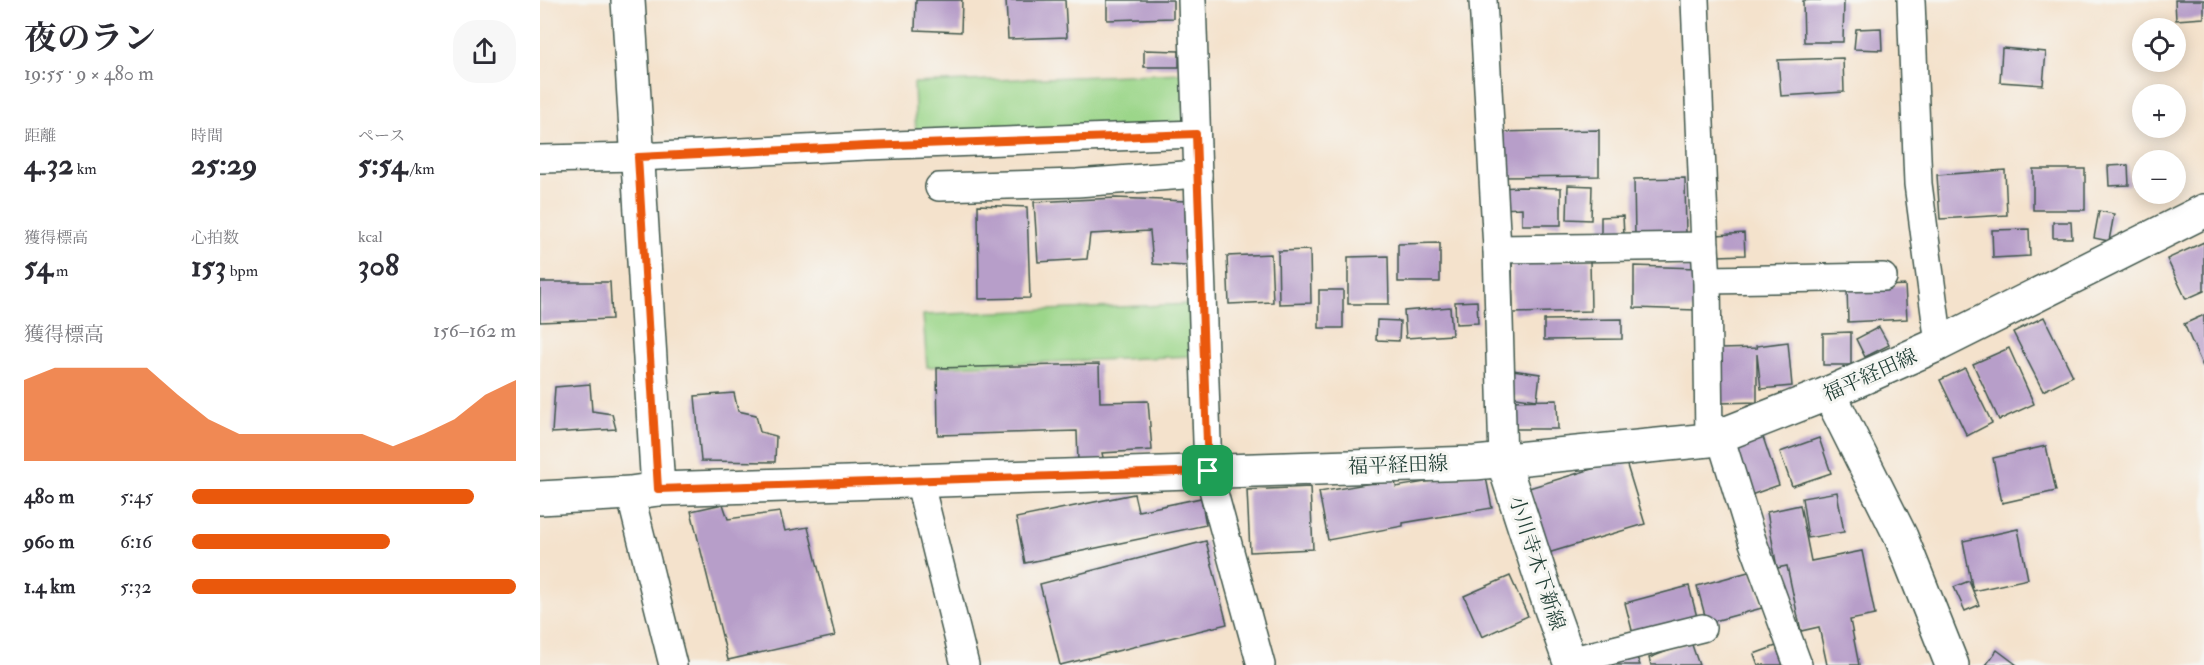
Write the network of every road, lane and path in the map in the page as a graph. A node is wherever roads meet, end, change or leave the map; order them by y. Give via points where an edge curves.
1 (628, 0) edge
2 (1192, 0) edge
3 (1483, 0) edge
4 (1695, 0) edge
5 (1911, 0) edge
6 (1196, 134) junction
7 (638, 157) junction
8 (540, 159) edge
9 (1198, 174) junction
10 (939, 187) dead end
11 (2204, 211) edge
12 (1705, 246) junction
13 (1497, 249) junction
14 (1883, 277) dead end
15 (1707, 280) junction
16 (1939, 344) junction
17 (1829, 393) junction
18 (1714, 438) junction
19 (1503, 461) junction
20 (1208, 471) junction
21 (919, 480) junction
22 (644, 491) junction
23 (540, 498) edge
24 (1702, 628) dead end
25 (1570, 663) edge
26 (673, 665) edge
27 (965, 665) edge
28 (1261, 665) edge
29 (1798, 665) edge
30 (1952, 665) edge

1 - 7 main road
2 - 6 street
3 - 13 street
4 - 12 street
5 - 16 street via 1918,184
6 - 7 street
6 - 9 street
7 - 8 street
7 - 22 main road
9 - 10 street
9 - 20 street
11 - 16 main road, 福平経田線
12 - 13 street
12 - 15 street
13 - 19 street
14 - 15 street
15 - 18 street
16 - 17 main road, 福平経田線
17 - 18 main road, 福平経田線
17 - 30 main road via 1901,537
18 - 19 main road, 福平経田線
18 - 29 street
19 - 20 main road, 福平経田線
19 - 25 main road, 小川寺木下新線
20 - 21 main road, 福平経田線
20 - 28 street
21 - 22 main road, 福平経田線
21 - 27 street
22 - 23 main road, 福平経田線
22 - 26 street
24 - 25 street

